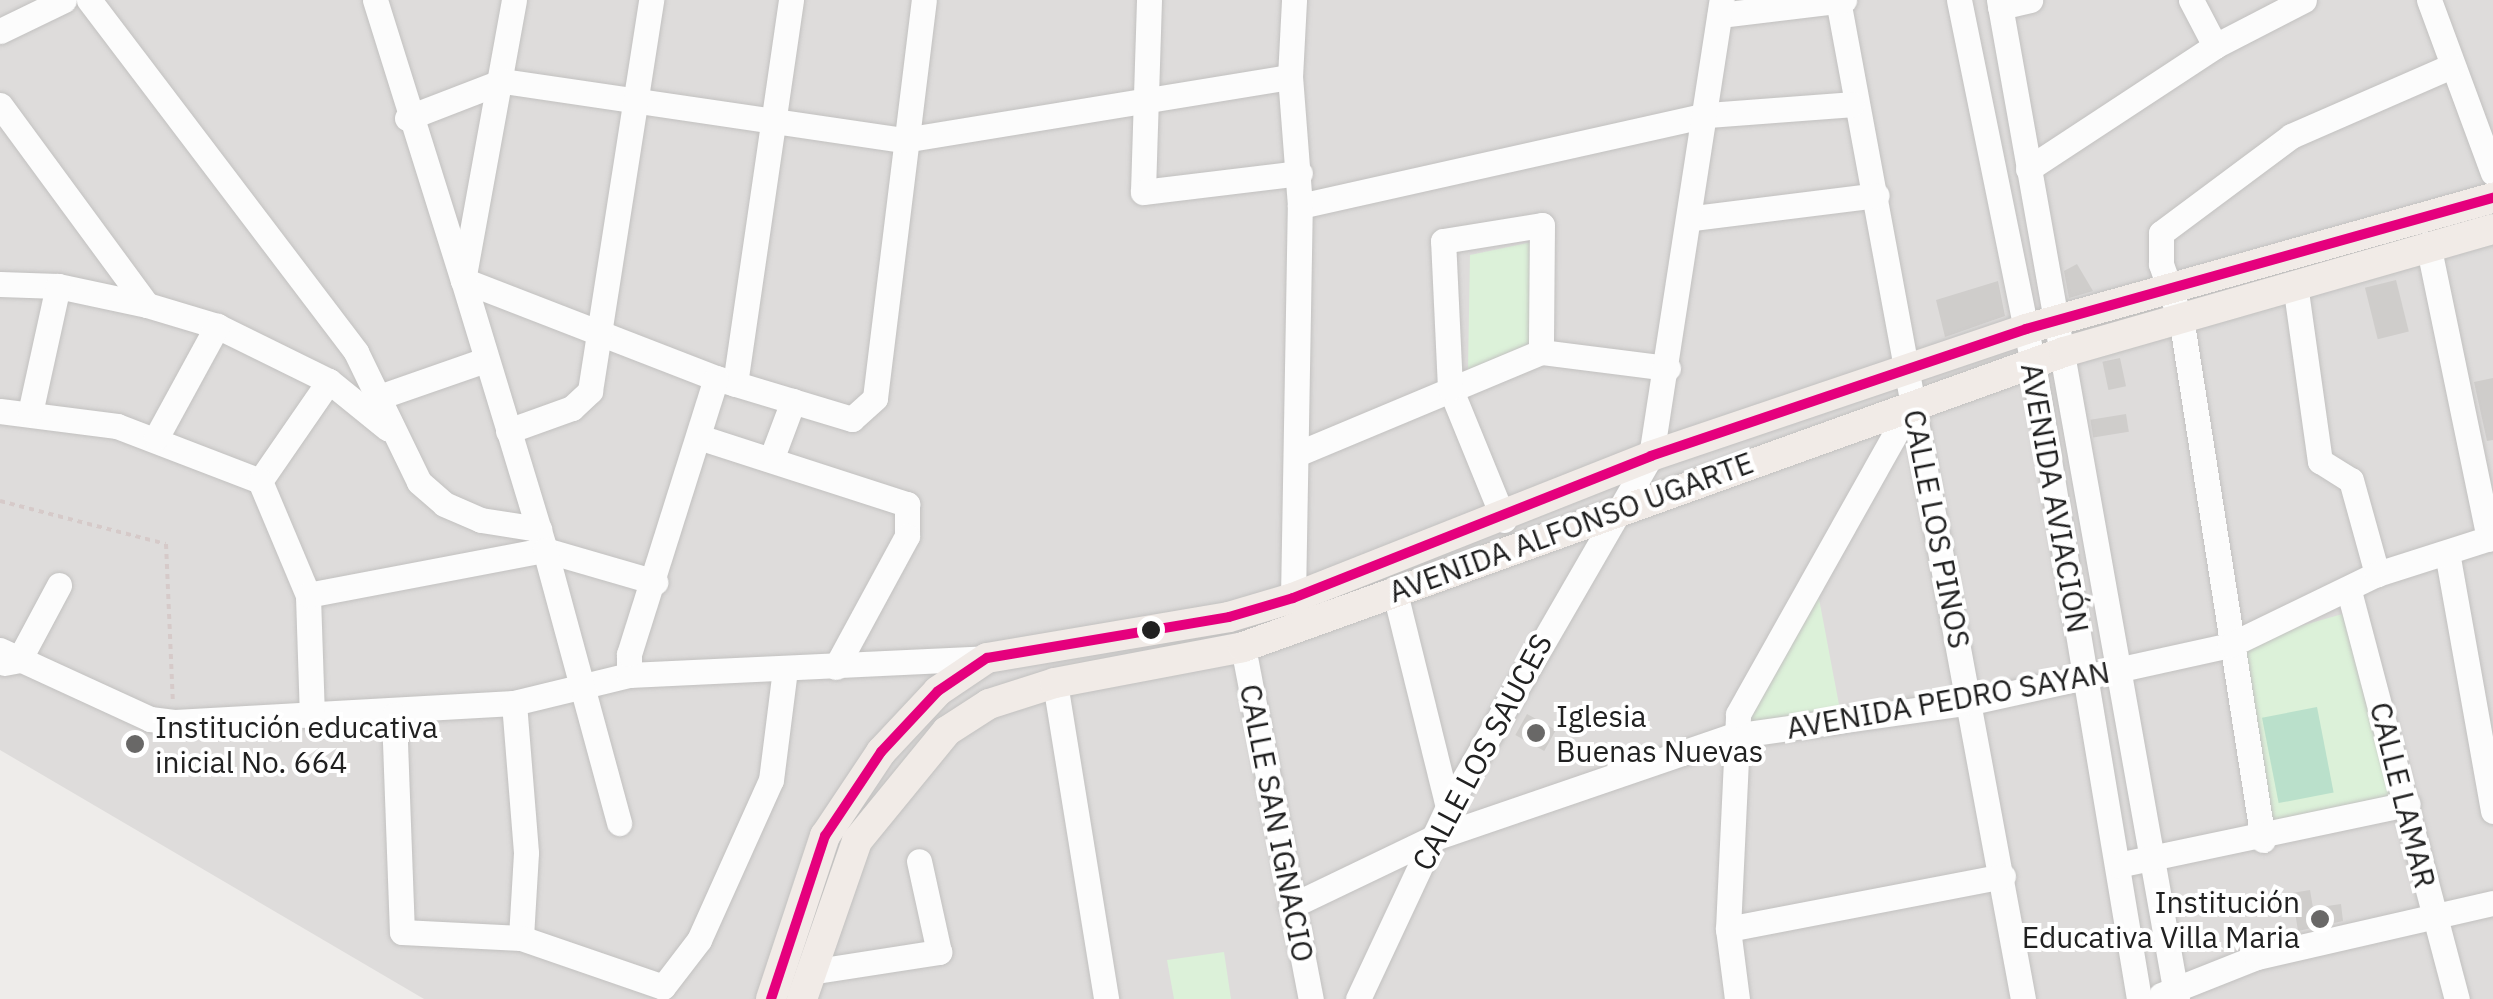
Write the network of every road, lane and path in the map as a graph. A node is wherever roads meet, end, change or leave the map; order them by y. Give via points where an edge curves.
1 (64, 0) edge
2 (89, 0) edge
3 (375, 0) edge
4 (514, 0) edge
5 (650, 0) edge
6 (791, 0) edge
7 (924, 0) edge
8 (1149, 0) edge
9 (1294, 0) edge
10 (1840, 0) edge
11 (1960, 0) edge
12 (2030, 0) edge
13 (2191, 0) edge
14 (2304, 0) edge
15 (2429, 0) edge
16 (2000, 4) edge
17 (1721, 8) edge
18 (0, 31) edge
19 (2215, 46) junction
20 (2451, 66) junction
21 (1290, 77) junction
22 (503, 80) junction
23 (635, 100) junction
24 (1852, 104) junction
25 (0, 105) edge
26 (1141, 105) junction
27 (1708, 116) junction
28 (407, 118) junction
29 (775, 120) junction
30 (904, 140) junction
31 (2028, 169) junction
32 (1300, 172) junction
33 (2493, 173) edge
34 (1876, 195) junction
35 (2493, 198) edge
36 (1300, 206) junction
37 (1693, 218) junction
38 (2493, 229) edge
39 (2428, 244) junction
40 (463, 280) junction
41 (0, 284) edge
42 (2295, 284) junction
43 (58, 286) junction
44 (2172, 293) junction
45 (146, 304) junction
46 (2058, 320) junction
47 (2182, 324) junction
48 (217, 326) junction
49 (2026, 329) junction
50 (600, 333) junction
51 (1540, 352) junction
52 (2064, 352) junction
53 (485, 360) junction
54 (2033, 364) junction
55 (1668, 368) junction
56 (1904, 371) junction
57 (329, 380) junction
58 (726, 381) junction
59 (1450, 388) junction
60 (380, 397) junction
61 (793, 401) junction
62 (1912, 404) junction
63 (0, 411) edge
64 (30, 413) junction
65 (387, 428) junction
66 (508, 431) junction
67 (699, 437) junction
68 (156, 438) junction
69 (1298, 454) junction
70 (1651, 456) junction
71 (772, 457) junction
72 (260, 482) junction
73 (0, 501) edge
74 (1615, 510) junction
75 (1504, 520) junction
76 (2491, 538) edge
77 (542, 539) junction
78 (2448, 558) junction
79 (2377, 574) junction
80 (655, 582) junction
81 (59, 585) dead end
82 (1394, 589) junction
83 (2348, 591) junction
84 (308, 595) junction
85 (1293, 598) junction
86 (2230, 645) junction
87 (1243, 647) junction
88 (6, 658) edge
89 (987, 658) junction
90 (836, 667) junction
91 (786, 669) junction
92 (2124, 669) junction
93 (630, 675) junction
94 (2086, 681) junction
95 (1054, 682) junction
96 (580, 687) junction
97 (1971, 702) junction
98 (514, 703) junction
99 (394, 715) junction
100 (312, 717) junction
101 (174, 722) junction
102 (1732, 736) junction
103 (2408, 804) junction
104 (1448, 807) junction
105 (2493, 811) edge
106 (620, 823) dead end
107 (1431, 839) junction
108 (2263, 840) junction
109 (2158, 860) junction
110 (919, 862) dead end
111 (2118, 865) junction
112 (2003, 876) junction
113 (2493, 903) edge
114 (1291, 906) junction
115 (2433, 916) junction
116 (1728, 929) junction
117 (521, 938) junction
118 (806, 986) edge
119 (2176, 994) edge
120 (771, 999) edge
121 (1106, 999) edge
122 (1311, 999) edge
123 (1358, 999) edge
124 (1737, 999) edge
125 (2023, 999) edge
126 (2140, 999) edge
127 (2149, 999) edge
128 (2457, 999) edge

1 - 18 street
2 - 60 street via 301,274
3 - 28 street
4 - 22 street
5 - 23 street
6 - 29 street
7 - 30 street
8 - 26 street
9 - 21 street
10 - 17 street
10 - 24 street, CALLE LOS PINOS
11 - 49 street, AVENIDA AVIACIÓN
12 - 16 street
13 - 19 street
14 - 19 street
15 - 20 street
16 - 31 street, AVENIDA AVIACIÓN
17 - 27 street
19 - 31 street
20 - 33 street
20 - 44 street via 2291,136 2167,222 2158,247
21 - 26 street
21 - 32 street
22 - 23 street
22 - 28 street
22 - 40 street
23 - 29 street
23 - 50 street
24 - 27 street
24 - 34 street, CALLE LOS PINOS
25 - 45 street
26 - 30 street
26 - 32 street via 1143,192
27 - 36 street
27 - 37 street
28 - 40 street
29 - 30 street
29 - 58 street
30 - 61 street via 874,398 852,419
31 - 46 street, AVENIDA AVIACIÓN
32 - 36 street
34 - 37 street
34 - 56 street, CALLE LOS PINOS
35 - 44 main road, AVENIDA ALFONSO UGARTE
36 - 69 street
37 - 55 street
38 - 39 main road, AVENIDA ALFONSO UGARTE
39 - 42 main road, AVENIDA ALFONSO UGARTE
39 - 76 street
40 - 50 street
40 - 53 street
41 - 43 street
42 - 47 main road, AVENIDA ALFONSO UGARTE
42 - 79 street via 2320,462 2352,480
43 - 45 street
43 - 64 street
44 - 46 main road, AVENIDA ALFONSO UGARTE
44 - 47 street
45 - 48 street
46 - 49 main road, AVENIDA ALFONSO UGARTE
46 - 52 street, AVENIDA AVIACIÓN
47 - 52 main road, AVENIDA ALFONSO UGARTE
47 - 86 street
48 - 57 street
48 - 68 street
49 - 54 street, AVENIDA AVIACIÓN
49 - 56 main road, AVENIDA ALFONSO UGARTE
50 - 58 street
50 - 66 street via 582,402
51 - 55 street
51 - 59 street
51 - 59 street via 1542,225 1450,236 1440,251
52 - 54 main road, AVENIDA ALFONSO UGARTE
52 - 92 street, AVENIDA AVIACIÓN
53 - 60 street
53 - 66 street
54 - 62 main road, AVENIDA ALFONSO UGARTE
54 - 94 street, AVENIDA AVIACIÓN
55 - 70 street
56 - 62 street, CALLE LOS PINOS
56 - 70 main road, AVENIDA ALFONSO UGARTE
57 - 65 street
57 - 72 street
58 - 61 street
58 - 67 street
59 - 69 street
59 - 75 street
60 - 65 street
61 - 71 street
62 - 74 main road, AVENIDA ALFONSO UGARTE
62 - 97 street, CALLE LOS PINOS
62 - 102 street
63 - 64 street
64 - 68 street
65 - 77 street via 419,482 444,504
66 - 77 street
67 - 71 street
67 - 80 street
68 - 72 street
69 - 85 street
70 - 74 street, CALLE LOS SAUCES
70 - 75 main road, AVENIDA ALFONSO UGARTE
71 - 90 street via 907,504 908,536
72 - 84 street
73 - 101 path via 166,544
74 - 82 main road, AVENIDA ALFONSO UGARTE
74 - 104 street, CALLE LOS SAUCES
75 - 85 main road, AVENIDA ALFONSO UGARTE
76 - 78 street, AVENIDA PEDRO SAYAN
77 - 80 street
77 - 84 street
77 - 96 street
78 - 79 street, AVENIDA PEDRO SAYAN
78 - 105 street
79 - 83 street, AVENIDA PEDRO SAYAN
80 - 93 street via 629,654
81 - 88 street
82 - 87 main road, AVENIDA ALFONSO UGARTE
82 - 104 street
83 - 86 street, AVENIDA PEDRO SAYAN
83 - 103 street, CALLE LAMAR
84 - 100 street
85 - 89 main road, AVENIDA ALFONSO UGARTE via 1229,617
86 - 92 street, AVENIDA PEDRO SAYAN
86 - 108 street
87 - 95 main road, AVENIDA ALFONSO UGARTE
87 - 114 street, CALLE SAN IGNACIO
88 - 101 street via 150,720
89 - 90 street
89 - 120 main road, AVENIDA ALFONSO UGARTE via 938,691 882,752 825,836
90 - 91 street
91 - 93 street
91 - 117 street via 771,780 699,940 663,987
92 - 94 street, AVENIDA PEDRO SAYAN
92 - 109 street, AVENIDA AVIACIÓN
93 - 96 street
94 - 97 street, AVENIDA PEDRO SAYAN
94 - 111 street, AVENIDA AVIACIÓN
95 - 118 main road, AVENIDA ALFONSO UGARTE via 989,704 947,731 857,842
95 - 121 street
96 - 98 street
96 - 106 street
97 - 102 street, AVENIDA PEDRO SAYAN
97 - 112 street, CALLE LOS PINOS
98 - 99 street
98 - 117 street via 526,853
99 - 100 street
99 - 117 street via 402,932
100 - 101 street
102 - 107 street, AVENIDA PEDRO SAYAN
102 - 116 street
103 - 108 street
103 - 115 street, CALLE LAMAR
104 - 107 street, CALLE LOS SAUCES
107 - 114 street, AVENIDA PEDRO SAYAN
107 - 123 street, CALLE LOS SAUCES
108 - 109 street
109 - 111 street
109 - 119 street, AVENIDA AVIACIÓN
110 - 118 street via 939,952
111 - 126 street, AVENIDA AVIACIÓN
112 - 116 street
112 - 125 street, CALLE LOS PINOS
113 - 115 street
114 - 122 street, CALLE SAN IGNACIO
115 - 119 street via 2257,958
115 - 128 street, CALLE LAMAR
116 - 124 street
119 - 127 street

